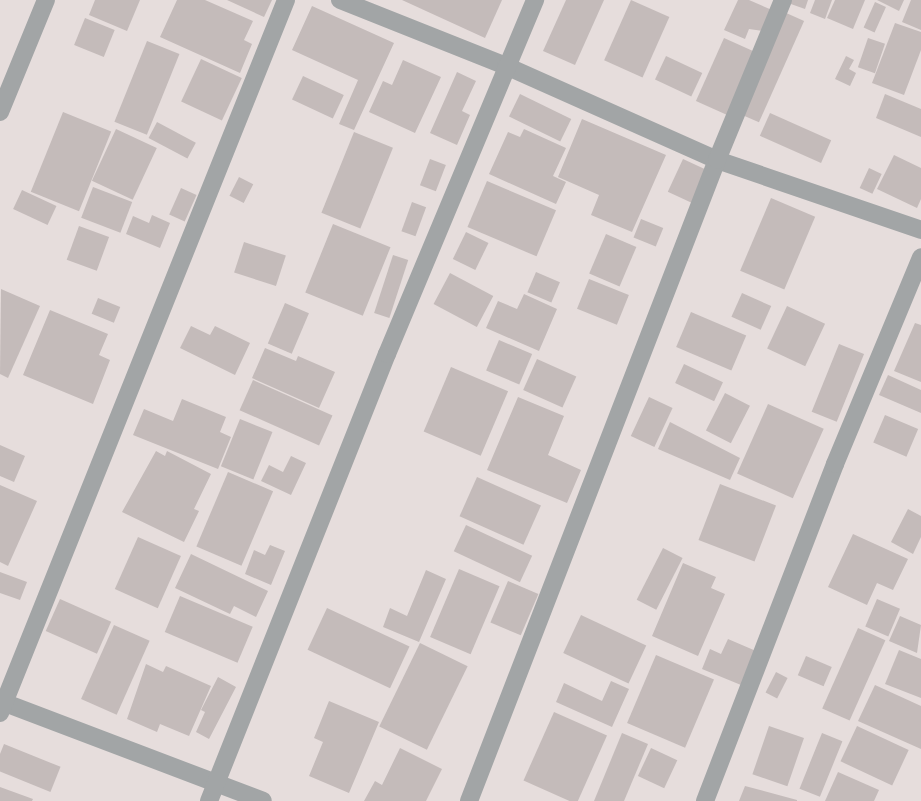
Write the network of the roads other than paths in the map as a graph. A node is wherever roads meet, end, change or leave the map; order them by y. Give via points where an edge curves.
1 (46, 0) edge
2 (286, 0) edge
3 (340, 0) edge
4 (535, 0) edge
5 (783, 0) edge
6 (506, 66) junction
7 (0, 112) edge
8 (717, 159) junction
9 (921, 230) edge
10 (921, 256) edge
11 (1, 706) edge
12 (216, 783) junction
13 (209, 801) edge
14 (263, 801) edge
15 (469, 801) edge
16 (705, 801) edge

1 - 7 street
2 - 11 street
3 - 6 street
4 - 6 street
5 - 8 street
6 - 8 street
6 - 12 street
8 - 9 street
8 - 15 street
10 - 16 street via 835,464
11 - 12 street
12 - 13 street
12 - 14 street

